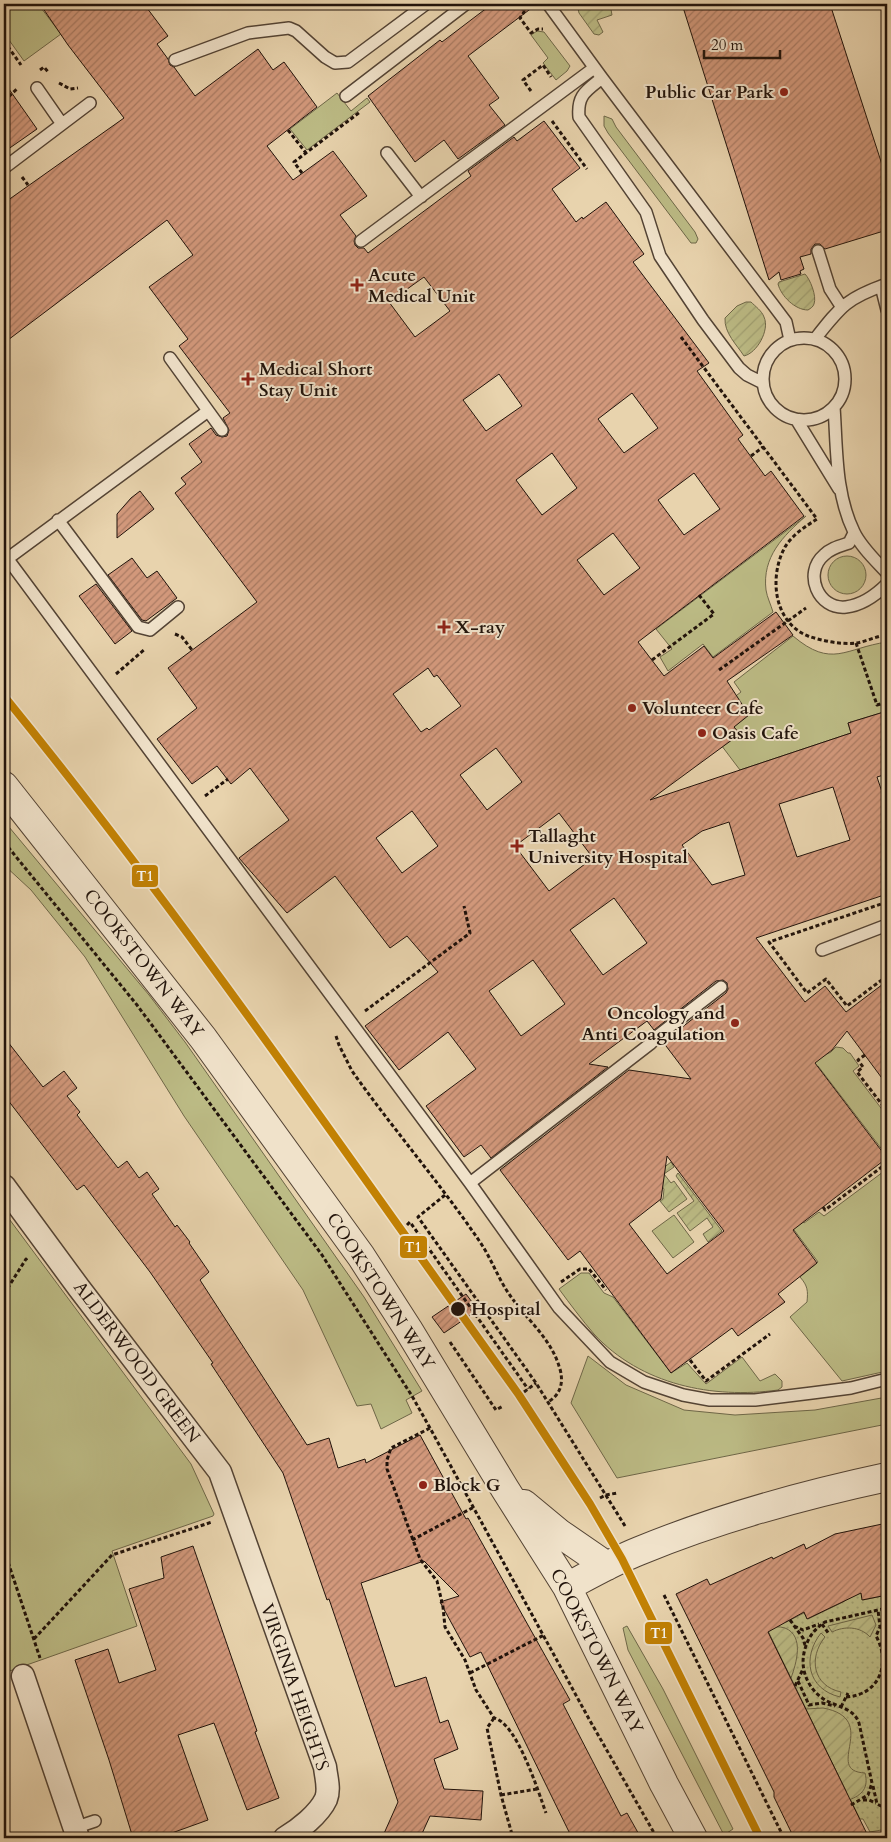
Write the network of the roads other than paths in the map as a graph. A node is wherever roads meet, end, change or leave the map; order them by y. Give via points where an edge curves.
1 (426, 4) edge
2 (466, 4) edge
3 (548, 4) edge
4 (175, 60) dead end
5 (594, 68) junction
6 (602, 78) junction
7 (37, 88) dead end
8 (346, 96) dead end
9 (90, 103) dead end
10 (62, 124) junction
11 (387, 153) dead end
12 (4, 168) edge
13 (420, 197) junction
14 (360, 241) dead end
15 (818, 251) dead end
16 (884, 285) edge
17 (842, 306) junction
18 (887, 310) edge
19 (815, 339) junction
20 (790, 340) junction
21 (170, 358) dead end
22 (763, 383) junction
23 (834, 407) junction
24 (208, 411) junction
25 (796, 419) junction
26 (222, 430) dead end
27 (839, 490) junction
28 (58, 520) junction
29 (854, 533) junction
30 (5, 556) edge
31 (887, 573) edge
32 (887, 584) edge
33 (178, 607) dead end
34 (4, 786) edge
35 (887, 925) edge
36 (822, 950) dead end
37 (721, 987) dead end
38 (470, 1183) junction
39 (4, 1186) edge
40 (887, 1379) edge
41 (887, 1477) edge
42 (505, 1489) junction
43 (248, 1550) joint
44 (607, 1566) junction
45 (567, 1587) junction
46 (23, 1676) dead end
47 (95, 1821) dead end
48 (76, 1833) edge
49 (285, 1838) edge
50 (693, 1838) edge

1 - 4 lane via 348,62 335,63 324,57 289,28 248,33
2 - 8 lane
3 - 5 lane
5 - 6 lane
5 - 13 lane
6 - 20 lane via 786,322
6 - 22 lane via 584,92 580,99 579,117 646,212 660,256 703,320 739,368
7 - 10 lane
9 - 10 lane
10 - 12 lane
11 - 13 lane
13 - 14 lane
15 - 17 lane via 830,289
16 - 17 lane
16 - 18 lane
17 - 19 lane
19 - 20 lane
19 - 23 lane via 828,345 844,368 842,396
20 - 22 lane via 768,358
21 - 24 lane
22 - 25 lane via 773,406
23 - 25 lane via 822,416
23 - 27 lane
24 - 26 lane
24 - 28 lane
25 - 27 lane
27 - 29 lane
28 - 30 lane
28 - 33 lane via 138,627 150,630
29 - 31 lane
29 - 32 lane via 849,543 823,555 816,565 815,588 820,597 846,607 878,594
30 - 38 lane
34 - 42 street, COOKSTOWN WAY via 203,1038 361,1256
35 - 36 lane
37 - 38 lane
38 - 40 lane via 559,1308 610,1362 644,1382 683,1395 729,1401 841,1389
39 - 43 street, ALDERWOOD GREEN via 220,1472
41 - 44 street via 780,1502 639,1551
42 - 44 street
42 - 45 street, COOKSTOWN WAY
43 - 49 street, VIRGINIA HEIGHTS via 325,1767 328,1786 326,1799 312,1817
44 - 45 street
45 - 50 street, COOKSTOWN WAY
46 - 48 street
47 - 48 lane

